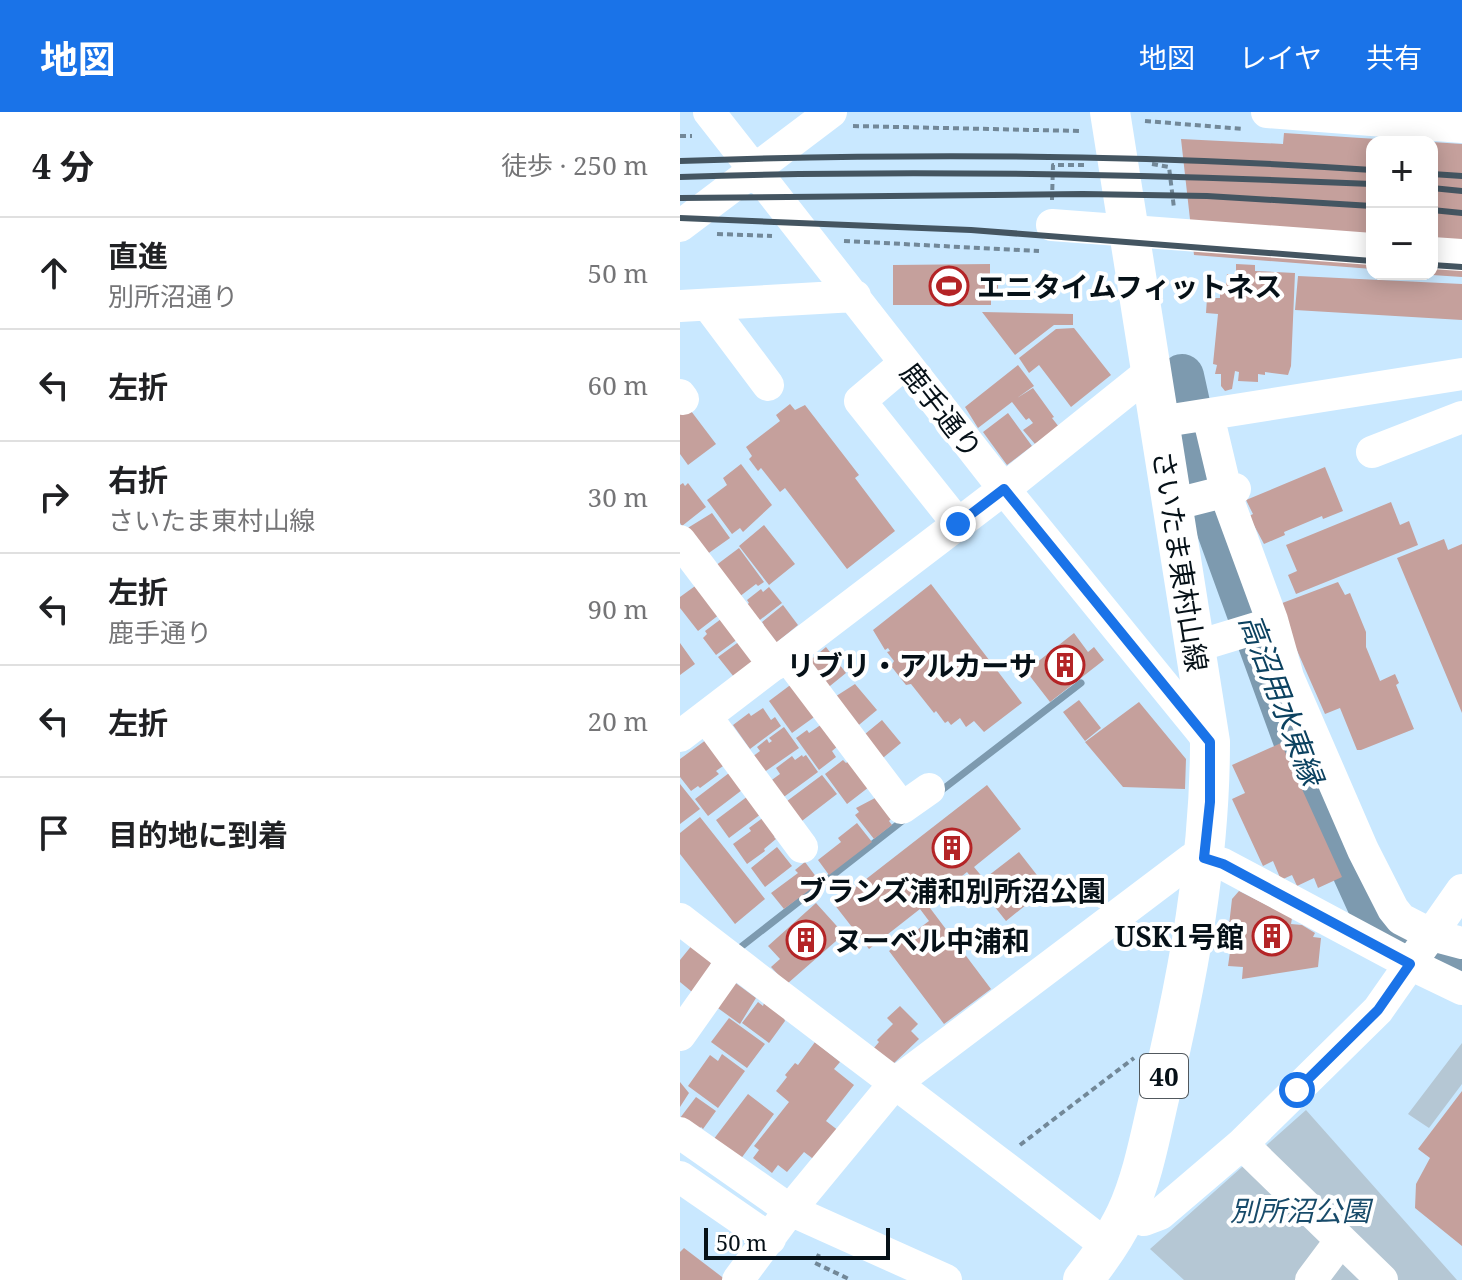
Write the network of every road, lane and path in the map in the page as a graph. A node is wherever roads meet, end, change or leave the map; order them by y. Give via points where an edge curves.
1 (709, 112) edge
2 (1267, 112) edge
3 (1428, 118) edge
4 (822, 119) edge
5 (1102, 121) edge
6 (1462, 127) edge
7 (1144, 162) dead end
8 (1080, 165) dead end
9 (753, 170) junction
10 (680, 226) edge
11 (712, 234) dead end
12 (1185, 234) junction
13 (775, 236) dead end
14 (1046, 238) junction
15 (838, 241) dead end
16 (1366, 249) edge
17 (1438, 253) edge
18 (1462, 255) edge
19 (855, 296) junction
20 (694, 306) edge
21 (905, 363) junction
22 (1150, 372) junction
23 (1459, 382) edge
24 (768, 385) dead end
25 (1462, 417) edge
26 (1188, 418) junction
27 (1372, 452) dead end
28 (1004, 489) junction
29 (1209, 496) junction
30 (958, 524) junction
31 (680, 541) edge
32 (1258, 627) junction
33 (1194, 647) junction
34 (780, 661) junction
35 (707, 718) junction
36 (680, 736) edge
37 (1210, 742) junction
38 (929, 789) dead end
39 (802, 847) dead end
40 (1204, 858) junction
41 (1462, 890) edge
42 (680, 919) edge
43 (1430, 948) edge
44 (733, 960) junction
45 (1462, 989) edge
46 (680, 1035) edge
47 (1142, 1051) dead end
48 (894, 1084) junction
49 (680, 1133) edge
50 (1242, 1144) junction
51 (999, 1161) junction
52 (680, 1177) edge
53 (790, 1210) junction
54 (1117, 1230) junction
55 (770, 1239) junction
56 (1341, 1240) junction
57 (815, 1263) dead end
58 (738, 1280) edge
59 (851, 1280) edge
60 (946, 1280) edge
61 (1083, 1280) edge
62 (1311, 1280) edge
63 (1382, 1280) edge

1 - 9 street, 鹿手通り
2 - 3 street
3 - 6 street
4 - 5 path
4 - 9 street
5 - 22 main road, さいたま東村山線 / 40
7 - 12 path via 1169,167
8 - 14 path via 1053,165
9 - 10 street
9 - 19 street, 鹿手通り
11 - 13 path
12 - 14 street
12 - 16 street
14 - 15 path
17 - 18 street
19 - 20 street
19 - 21 street, 鹿手通り
20 - 24 street
21 - 28 street, 鹿手通り
21 - 30 street via 860,401
22 - 26 main road, さいたま東村山線 / 40
22 - 28 street
23 - 26 street
25 - 27 street
26 - 29 main road, さいたま東村山線 / 40
26 - 29 street
28 - 30 street
28 - 37 street, 鹿手通り
29 - 32 street
29 - 33 main road, さいたま東村山線 / 40
30 - 34 street
31 - 34 street
32 - 33 street
32 - 43 street via 1288,677 1393,909
33 - 37 main road, さいたま東村山線 / 40
34 - 35 street
34 - 38 street via 902,808
35 - 36 street
35 - 39 street
37 - 40 main road, さいたま東村山線 / 40
40 - 43 street
40 - 48 street via 1183,863
40 - 54 main road, さいたま東村山線 / 40 via 1181,1003 1144,1161
41 - 43 street
42 - 44 street
43 - 45 street
43 - 50 street via 1378,1010
44 - 46 street
44 - 48 street
47 - 51 path
48 - 51 street
48 - 53 street
49 - 53 street
50 - 54 street via 1160,1214
50 - 56 street
51 - 54 street
52 - 55 street
53 - 55 street
53 - 60 street
54 - 61 main road, さいたま東村山線 / 40
55 - 58 street
56 - 62 street
56 - 63 street
57 - 59 path

